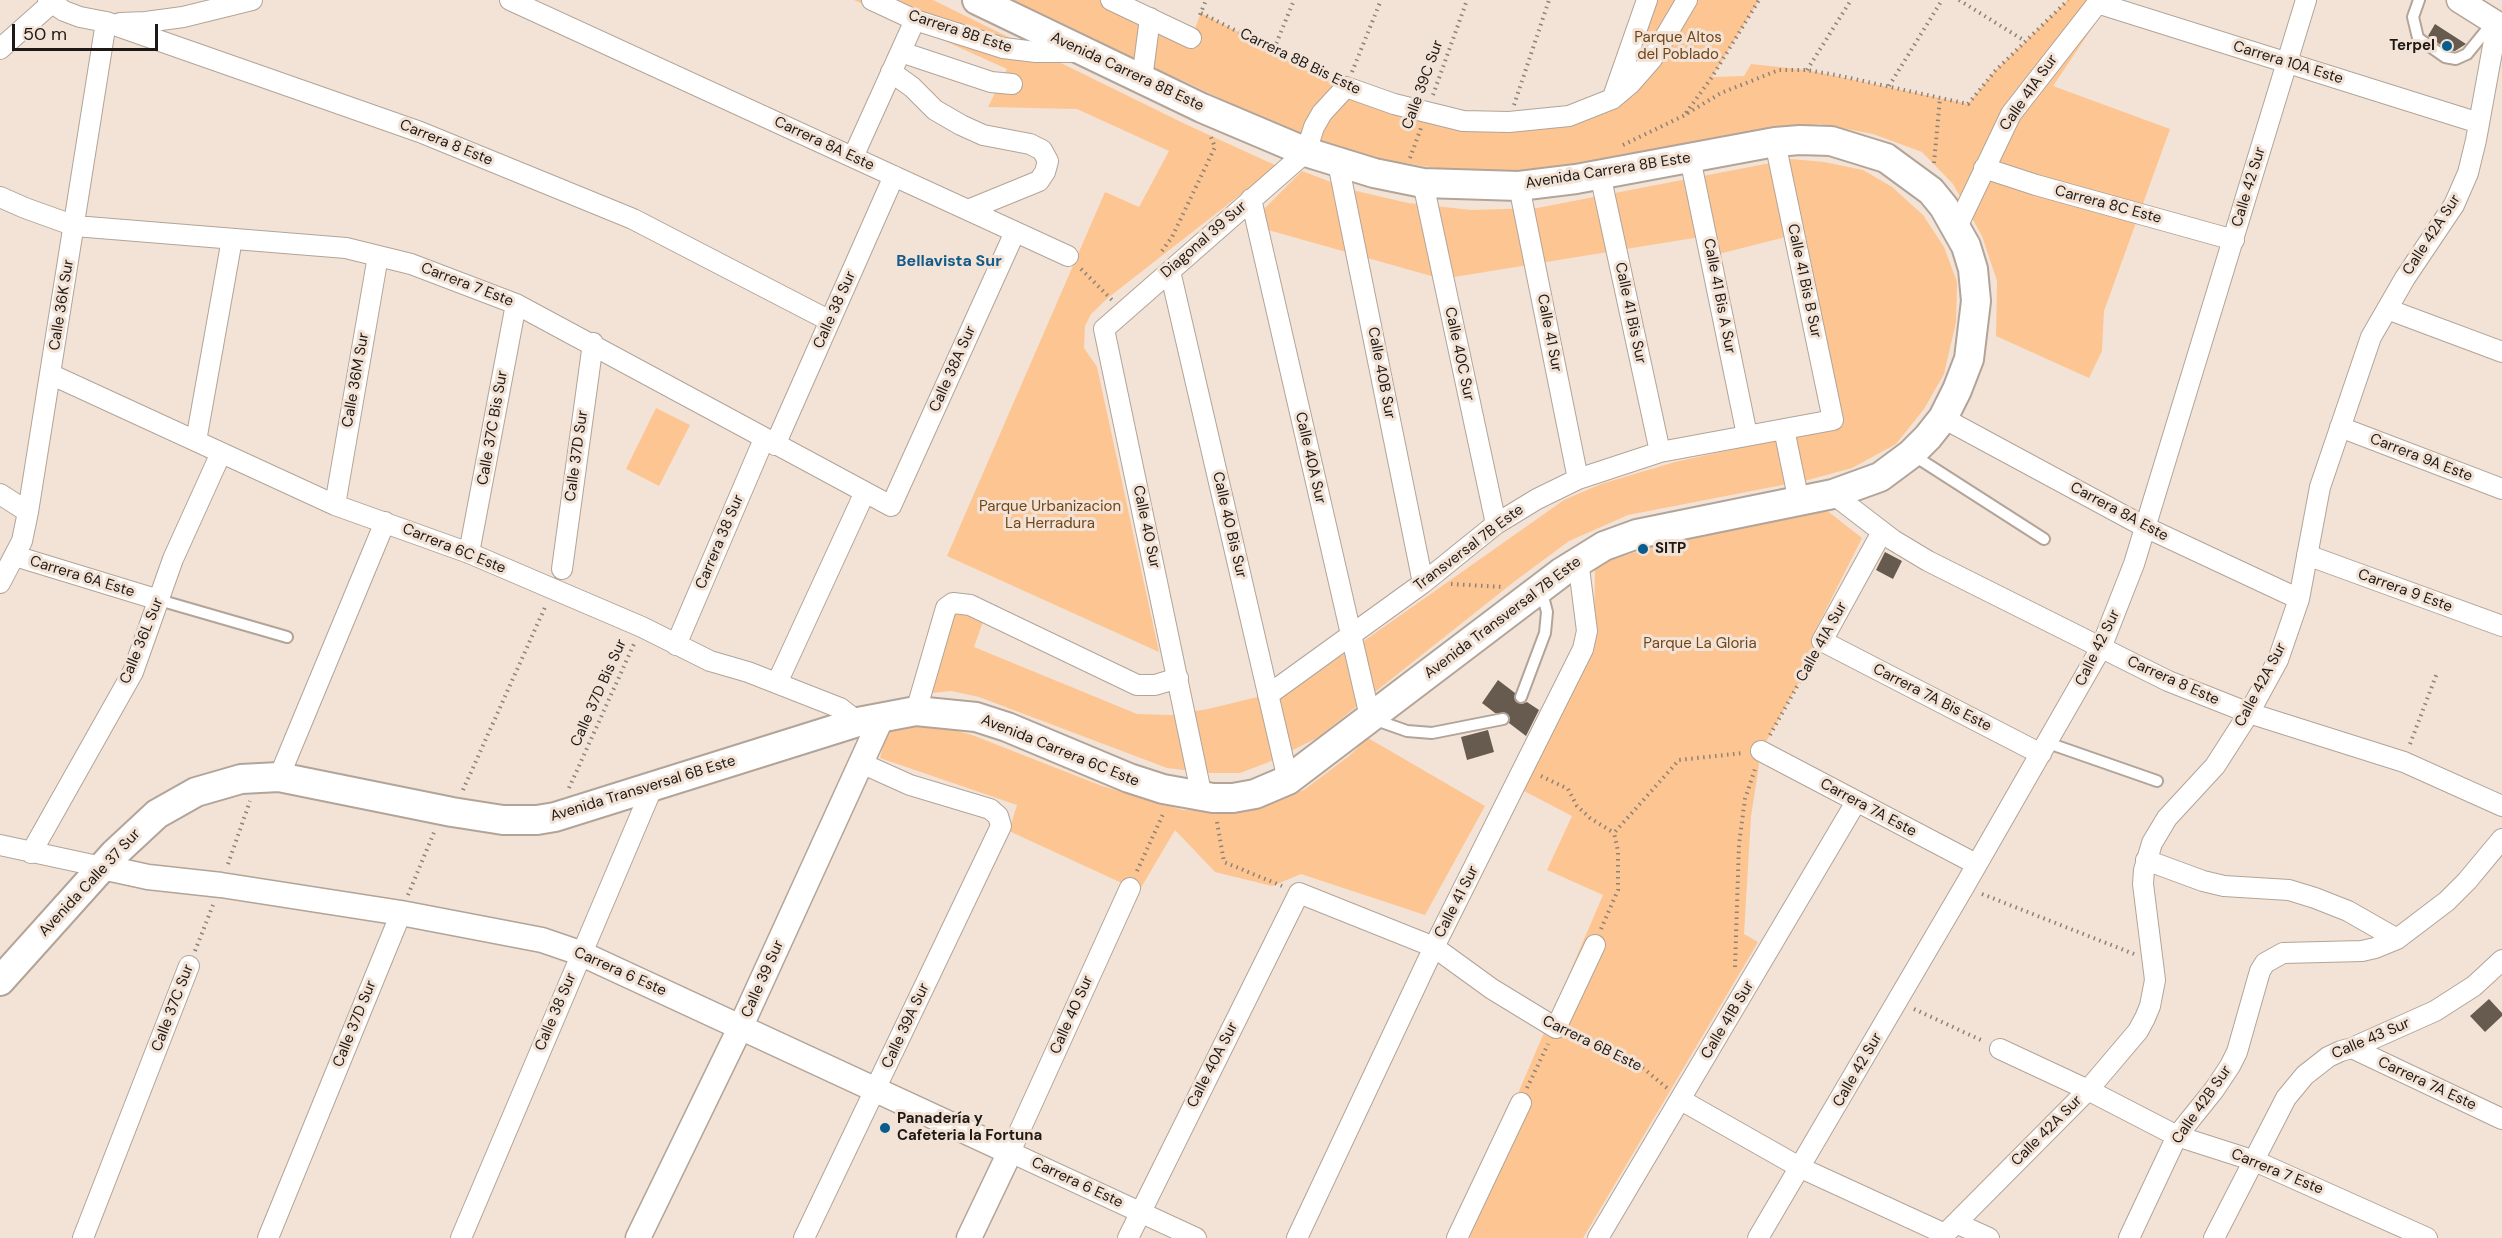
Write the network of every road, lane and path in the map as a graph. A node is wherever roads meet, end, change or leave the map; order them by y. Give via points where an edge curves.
1 (252, 0) edge
2 (510, 0) edge
3 (872, 0) edge
4 (977, 0) edge
5 (1111, 0) edge
6 (1294, 0) edge
7 (1381, 0) edge
8 (1467, 0) edge
9 (1549, 0) edge
10 (1647, 0) edge
11 (1688, 0) edge
12 (1759, 0) edge
13 (1851, 0) edge
14 (1942, 0) edge
15 (1959, 0) edge
16 (2068, 0) edge
17 (2306, 0) edge
18 (2419, 0) edge
19 (2459, 0) edge
20 (51, 1) edge
21 (2099, 2) edge
22 (1201, 14) dead end
23 (2491, 17) edge
24 (1150, 18) junction
25 (915, 20) junction
26 (106, 22) junction
27 (1191, 38) dead end
28 (2025, 41) junction
29 (0, 49) edge
30 (1274, 49) junction
31 (901, 52) junction
32 (1087, 52) junction
33 (2286, 63) junction
34 (1807, 70) junction
35 (891, 72) junction
36 (1142, 79) junction
37 (1012, 84) dead end
38 (1888, 86) junction
39 (1346, 87) junction
40 (1940, 98) junction
41 (1612, 99) junction
42 (1202, 108) junction
43 (1427, 112) junction
44 (1683, 116) junction
45 (1509, 122) junction
46 (2479, 123) junction
47 (1775, 142) junction
48 (1620, 146) dead end
49 (1306, 152) junction
50 (853, 157) junction
51 (1690, 158) junction
52 (1338, 163) junction
53 (1984, 168) junction
54 (1600, 174) junction
55 (894, 176) junction
56 (1413, 181) junction
57 (1519, 186) junction
58 (1931, 191) junction
59 (0, 197) edge
60 (1251, 199) junction
61 (968, 210) junction
62 (75, 226) junction
63 (1956, 227) junction
64 (1015, 232) junction
65 (231, 239) junction
66 (2234, 240) junction
67 (1160, 252) dead end
68 (378, 256) junction
69 (1068, 256) joint
70 (1170, 270) junction
71 (1116, 292) dead end
72 (1109, 297) junction
73 (516, 304) junction
74 (2386, 309) junction
75 (1124, 311) junction
76 (830, 321) junction
77 (1104, 328) joint
78 (593, 343) junction
79 (2502, 352) edge
80 (50, 374) junction
81 (1942, 417) junction
82 (1833, 420) joint
83 (2340, 427) junction
84 (1784, 429) junction
85 (1747, 435) junction
86 (196, 441) junction
87 (769, 442) junction
88 (1660, 452) junction
89 (220, 453) junction
90 (1911, 454) junction
91 (1578, 479) junction
92 (2502, 489) edge
93 (865, 492) junction
94 (0, 494) edge
95 (1833, 494) junction
96 (1799, 502) junction
97 (335, 505) junction
98 (891, 506) joint
99 (28, 512) junction
100 (385, 522) junction
101 (1496, 525) junction
102 (2145, 527) junction
103 (1882, 532) junction
104 (2044, 539) dead end
105 (469, 553) junction
106 (2307, 555) junction
107 (15, 556) junction
108 (1578, 560) junction
109 (562, 569) dead end
110 (1423, 583) junction
111 (0, 584) edge
112 (1505, 587) dead end
113 (1540, 589) junction
114 (552, 590) junction
115 (2299, 599) junction
116 (159, 600) junction
117 (2502, 626) edge
118 (642, 627) junction
119 (1351, 635) junction
120 (287, 637) dead end
121 (1822, 641) junction
122 (676, 645) junction
123 (2100, 648) junction
124 (2437, 673) dead end
125 (1178, 678) junction
126 (777, 683) junction
127 (1268, 695) junction
128 (1521, 697) dead end
129 (916, 711) junction
130 (2249, 713) junction
131 (1370, 717) junction
132 (870, 719) junction
133 (1503, 719) dead end
134 (2044, 749) junction
135 (1761, 751) junction
136 (861, 762) junction
137 (2404, 762) junction
138 (578, 768) dead end
139 (1524, 768) junction
140 (471, 771) dead end
141 (269, 777) junction
142 (1288, 780) junction
143 (2157, 781) dead end
144 (653, 786) junction
145 (1174, 791) junction
146 (1207, 797) junction
147 (1856, 802) junction
148 (2502, 806) edge
149 (443, 810) junction
150 (1614, 833) junction
151 (2502, 839) edge
152 (0, 845) edge
153 (31, 853) junction
154 (2146, 860) junction
155 (1976, 864) junction
156 (102, 867) junction
157 (221, 885) junction
158 (1964, 887) junction
159 (1130, 888) joint
160 (1299, 893) junction
161 (401, 913) junction
162 (2397, 939) junction
163 (1594, 945) joint
164 (1434, 947) junction
165 (580, 953) junction
166 (2502, 960) edge
167 (2154, 962) junction
168 (189, 966) joint
169 (0, 981) edge
170 (1898, 1002) junction
171 (1735, 1008) junction
172 (741, 1026) junction
173 (1556, 1028) junction
174 (2352, 1048) junction
175 (2000, 1049) joint
176 (876, 1089) junction
177 (2088, 1090) junction
178 (1681, 1100) junction
179 (1521, 1103) joint
180 (2502, 1119) edge
181 (2178, 1136) junction
182 (1010, 1152) junction
183 (2255, 1161) junction
184 (1801, 1168) junction
185 (1140, 1212) junction
186 (1947, 1231) edge
187 (83, 1238) edge
188 (268, 1238) edge
189 (461, 1238) edge
190 (638, 1238) edge
191 (804, 1238) edge
192 (969, 1238) edge
193 (1128, 1238) edge
194 (1196, 1238) edge
195 (1297, 1238) edge
196 (1457, 1238) edge
197 (1599, 1238) edge
198 (1758, 1238) edge
199 (1989, 1238) edge
200 (2129, 1238) edge
201 (2214, 1238) edge
202 (2427, 1238) edge

1 - 26 street via 183,17
2 - 50 street, Carrera 8A Este
3 - 25 street, Carrera 8B Este
4 - 32 main road, Avenida Carrera 8B Este
5 - 24 street
6 - 30 path
7 - 39 path
8 - 43 path, Calle 39C Sur
9 - 45 path
10 - 41 street
11 - 41 street via 1652,59
12 - 44 path
13 - 34 path
14 - 38 path
15 - 28 path
16 - 28 path
17 - 33 street, Calle 42 Sur
18 - 23 lane via 2413,17 2418,38 2445,57 2457,59 2467,54
19 - 23 street
20 - 26 street, Carrera 8 Este via 80,16
20 - 29 street
21 - 33 street, Carrera 10A Este
21 - 53 street, Calle 41A Sur via 2011,114
22 - 30 path, Carrera 8B Bis Este
23 - 46 street, Calle 42A Sur
24 - 27 street
24 - 36 street
25 - 31 street
25 - 32 street, Carrera 8B Este via 1003,48
26 - 62 street, Calle 36K Sur
26 - 76 street, Carrera 8 Este via 420,132 612,210
28 - 40 path via 1968,104
30 - 39 path, Carrera 8B Bis Este
31 - 35 street
31 - 37 street via 991,82
32 - 36 main road, Avenida Carrera 8B Este
33 - 46 street, Carrera 10A Este
33 - 66 street, Calle 42 Sur
34 - 38 path
34 - 44 path via 1779,70 1757,77
35 - 50 street
35 - 61 street via 935,110 961,125 983,135 1042,150 1047,161 1039,181
36 - 42 main road, Avenida Carrera 8B Este
38 - 40 path
39 - 43 street, Carrera 8B Bis Este
39 - 49 street via 1322,113
40 - 58 path
41 - 45 street, Carrera 8B Bis Este via 1569,116
42 - 49 main road, Avenida Carrera 8B Este
42 - 67 path via 1215,147 1172,237
43 - 45 street, Carrera 8B Bis Este via 1463,121
43 - 56 path, Calle 39C Sur
44 - 48 path
46 - 74 street, Calle 42A Sur via 2473,157 2461,189
47 - 51 main road, Avenida Carrera 8B Este
47 - 58 main road, Avenida Carrera 8B Este via 1831,141 1857,147 1886,158
47 - 82 street, Calle 41 Bis B Sur
49 - 52 main road, Avenida Carrera 8B Este
49 - 60 street, Diagonal 39 Sur
50 - 55 street, Carrera 8A Este
51 - 54 main road, Avenida Carrera 8B Este
51 - 85 street, Calle 41 Bis A Sur
52 - 56 main road, Avenida Carrera 8B Este
52 - 110 street, Calle 40B Sur
53 - 63 street, Calle 41A Sur
53 - 66 street, Carrera 8C Este
54 - 57 main road, Avenida Carrera 8B Este
54 - 88 street, Calle 41 Bis Sur
55 - 61 street, Carrera 8A Este
55 - 76 street, Calle 38 Sur
56 - 57 main road, Avenida Carrera 8B Este
56 - 101 street, Calle 40C Sur
57 - 91 street, Calle 41 Sur
58 - 63 main road, Avenida Carrera 8B Este
59 - 62 street, Carrera 7 Este
60 - 70 street, Diagonal 39 Sur
60 - 119 street, Calle 40A Sur
61 - 64 street, Carrera 8A Este
62 - 65 street, Carrera 7 Este
62 - 80 street, Calle 36K Sur
63 - 81 main road, Avenida Carrera 8B Este via 1974,269 1975,326 1970,359
64 - 69 street, Carrera 8A Este
64 - 98 street, Calle 38A Sur
65 - 68 street, Carrera 7 Este via 346,249
65 - 86 street
66 - 102 street, Calle 42 Sur
68 - 73 street, Carrera 7 Este via 411,264
68 - 97 street, Calle 36M Sur
69 - 72 path
70 - 75 street, Diagonal 39 Sur
70 - 127 street, Calle 40 Bis Sur
71 - 72 path
72 - 75 path
73 - 78 street, Carrera 7 Este
73 - 105 street, Calle 37C Bis Sur
74 - 79 street
74 - 83 street, Calle 42A Sur via 2371,337
75 - 77 street, Diagonal 39 Sur
76 - 87 street, Calle 38 Sur
77 - 125 street, Calle 40 Sur
78 - 87 street, Carrera 7 Este
78 - 109 street, Calle 37D Sur
80 - 86 street, Carrera 6C Este
80 - 99 street, Calle 36K Sur
81 - 90 main road, Avenida Transversal 7B Este
81 - 102 street, Carrera 8A Este
82 - 84 street, Transversal 7B Este
83 - 92 street, Carrera 9A Este
83 - 106 street, Calle 42A Sur via 2320,487
84 - 85 street, Transversal 7B Este
84 - 96 street
85 - 88 street, Transversal 7B Este
86 - 89 street, Carrera 6C Este
87 - 93 street, Carrera 7 Este
87 - 122 street, Carrera 38 Sur
88 - 91 street, Transversal 7B Este
89 - 97 street, Carrera 6C Este
89 - 116 street, Calle 36L Sur
90 - 95 main road, Avenida Transversal 7B Este via 1880,477
90 - 104 lane
91 - 101 street, Transversal 7B Este
93 - 98 street, Carrera 7 Este
93 - 126 street
94 - 99 street
95 - 96 main road, Avenida Transversal 7B Este
95 - 103 street, Carrera 8 Este
96 - 108 main road, Avenida Transversal 7B Este via 1638,534
97 - 100 street, Carrera 6C Este
99 - 107 street, Calle 36K Sur
100 - 105 street, Carrera 6C Este
100 - 141 street
101 - 110 street, Transversal 7B Este
102 - 115 street, Carrera 8A Este
102 - 123 street, Calle 42 Sur
103 - 121 street, Calle 41A Sur
103 - 123 street, Carrera 8 Este via 1938,566
105 - 114 street, Carrera 6C Este
106 - 115 street, Calle 42A Sur
106 - 117 street, Carrera 9 Este
107 - 111 street, Calle 36K Sur
107 - 116 street, Carrera 6A Este
108 - 113 main road, Avenida Transversal 7B Este
108 - 139 street, Calle 41 Sur via 1587,631 1584,649
110 - 112 path
110 - 119 street, Transversal 7B Este
113 - 128 lane via 1547,612 1545,633
113 - 131 main road, Avenida Transversal 7B Este
114 - 118 street, Carrera 6C Este
114 - 140 path
115 - 130 street, Calle 42A Sur via 2278,660
116 - 120 lane, Carrera 6A Este
116 - 153 street, Calle 36L Sur via 133,672
118 - 122 street, Carrera 6C Este
118 - 138 path, Calle 37D Bis Sur
119 - 127 street, Transversal 7B Este
119 - 131 street, Calle 40A Sur
121 - 134 street, Carrera 7A Bis Este
121 - 135 path, Calle 41A Sur
122 - 126 street, Carrera 6C Este
123 - 130 street, Carrera 8 Este via 2199,695
123 - 134 street, Calle 42 Sur
124 - 137 path
125 - 129 street via 1155,685 1137,685 970,605 953,603 946,608
125 - 146 street, Calle 40 Sur
126 - 132 street, Carrera 6C Este
127 - 142 street, Calle 40 Bis Sur
129 - 132 main road, Avenida Carrera 6C Este
129 - 145 main road, Avenida Carrera 6C Este via 976,717 1144,784
130 - 137 street, Carrera 8 Este
130 - 154 street, Calle 42A Sur via 2215,766 2162,824
131 - 133 lane via 1407,731 1432,733
131 - 142 main road, Avenida Transversal 7B Este
132 - 136 street, Calle 39 Sur
132 - 144 main road, Avenida Transversal 6B Este
134 - 143 lane
134 - 155 street, Calle 42 Sur
135 - 147 street, Carrera 7A Este
135 - 150 path via 1679,760
135 - 171 path, Calle 41A Sur via 1746,799 1739,844
136 - 172 street, Calle 39 Sur
136 - 176 street, Calle 39A Sur via 910,785 990,809 1000,821 1000,829
137 - 148 street, Carrera 8 Este
139 - 150 path via 1568,789 1577,806
139 - 164 street, Calle 41 Sur
141 - 149 main road, Avenida Transversal 6B Este
141 - 156 main road, Avenida Calle 37 Sur via 224,783 175,803 157,813
141 - 157 path, Calle 37C Sur
142 - 146 main road, Avenida Transversal 7B Este via 1255,794
144 - 149 main road, Avenida Transversal 6B Este via 537,820 503,820
144 - 165 street, Calle 38 Sur
145 - 146 main road, Avenida Carrera 6C Este
145 - 159 path
146 - 160 path via 1224,862
147 - 155 street, Carrera 7A Este
147 - 171 street, Calle 41B Sur
149 - 161 path
150 - 163 path via 1618,890
151 - 162 street, Calle 42B Sur via 2446,901
152 - 153 street, Carrera 6 Este
153 - 156 street, Carrera 6 Este
154 - 162 street via 2224,886 2289,890 2315,898 2348,911
154 - 167 street, Calle 42A Sur via 2143,884
155 - 158 street, Calle 42 Sur
156 - 157 street, Carrera 6 Este
156 - 169 main road, Avenida Calle 37 Sur
157 - 161 street, Carrera 6 Este
157 - 168 path, Calle 37C Sur
158 - 167 path
158 - 170 street, Calle 42 Sur
159 - 182 street, Calle 40 Sur
160 - 164 street, Carrera 6B Este
160 - 185 street, Calle 40A Sur
161 - 165 street, Carrera 6 Este via 542,940
161 - 188 street, Calle 37D Sur
162 - 181 street, Calle 42B Sur via 2361,951 2283,953 2269,959 2260,971 2230,1066
163 - 173 street
164 - 173 street, Carrera 6B Este
164 - 195 street, Calle 41 Sur
165 - 172 street, Carrera 6 Este
165 - 189 street, Calle 38 Sur
166 - 174 street, Calle 43 Sur via 2474,986 2435,1011
167 - 177 street, Calle 42A Sur via 2154,993 2145,1018
168 - 187 street, Calle 37C Sur
170 - 175 path
170 - 184 street, Calle 42 Sur
171 - 178 street, Calle 41B Sur
172 - 176 street, Carrera 6 Este
172 - 190 street, Calle 39 Sur
173 - 178 path, Carrera 6B Este via 1638,1064
173 - 179 path
174 - 180 street, Carrera 7A Este
174 - 183 street, Calle 43 Sur via 2328,1057 2295,1086
175 - 177 street, Carrera 7 Este
176 - 182 street, Carrera 6 Este
176 - 191 street, Calle 39A Sur
177 - 181 street, Carrera 7 Este
177 - 186 street, Calle 42A Sur
178 - 184 street
178 - 197 street, Calle 41B Sur
179 - 196 street
181 - 183 street, Carrera 7 Este
181 - 200 street, Calle 42B Sur
182 - 185 street, Carrera 6 Este
182 - 192 street, Calle 40 Sur
183 - 201 street, Calle 43 Sur
183 - 202 street, Carrera 7 Este
184 - 186 street
184 - 198 street, Calle 42 Sur
185 - 193 street, Calle 40A Sur
185 - 194 street, Carrera 6 Este
186 - 199 street

